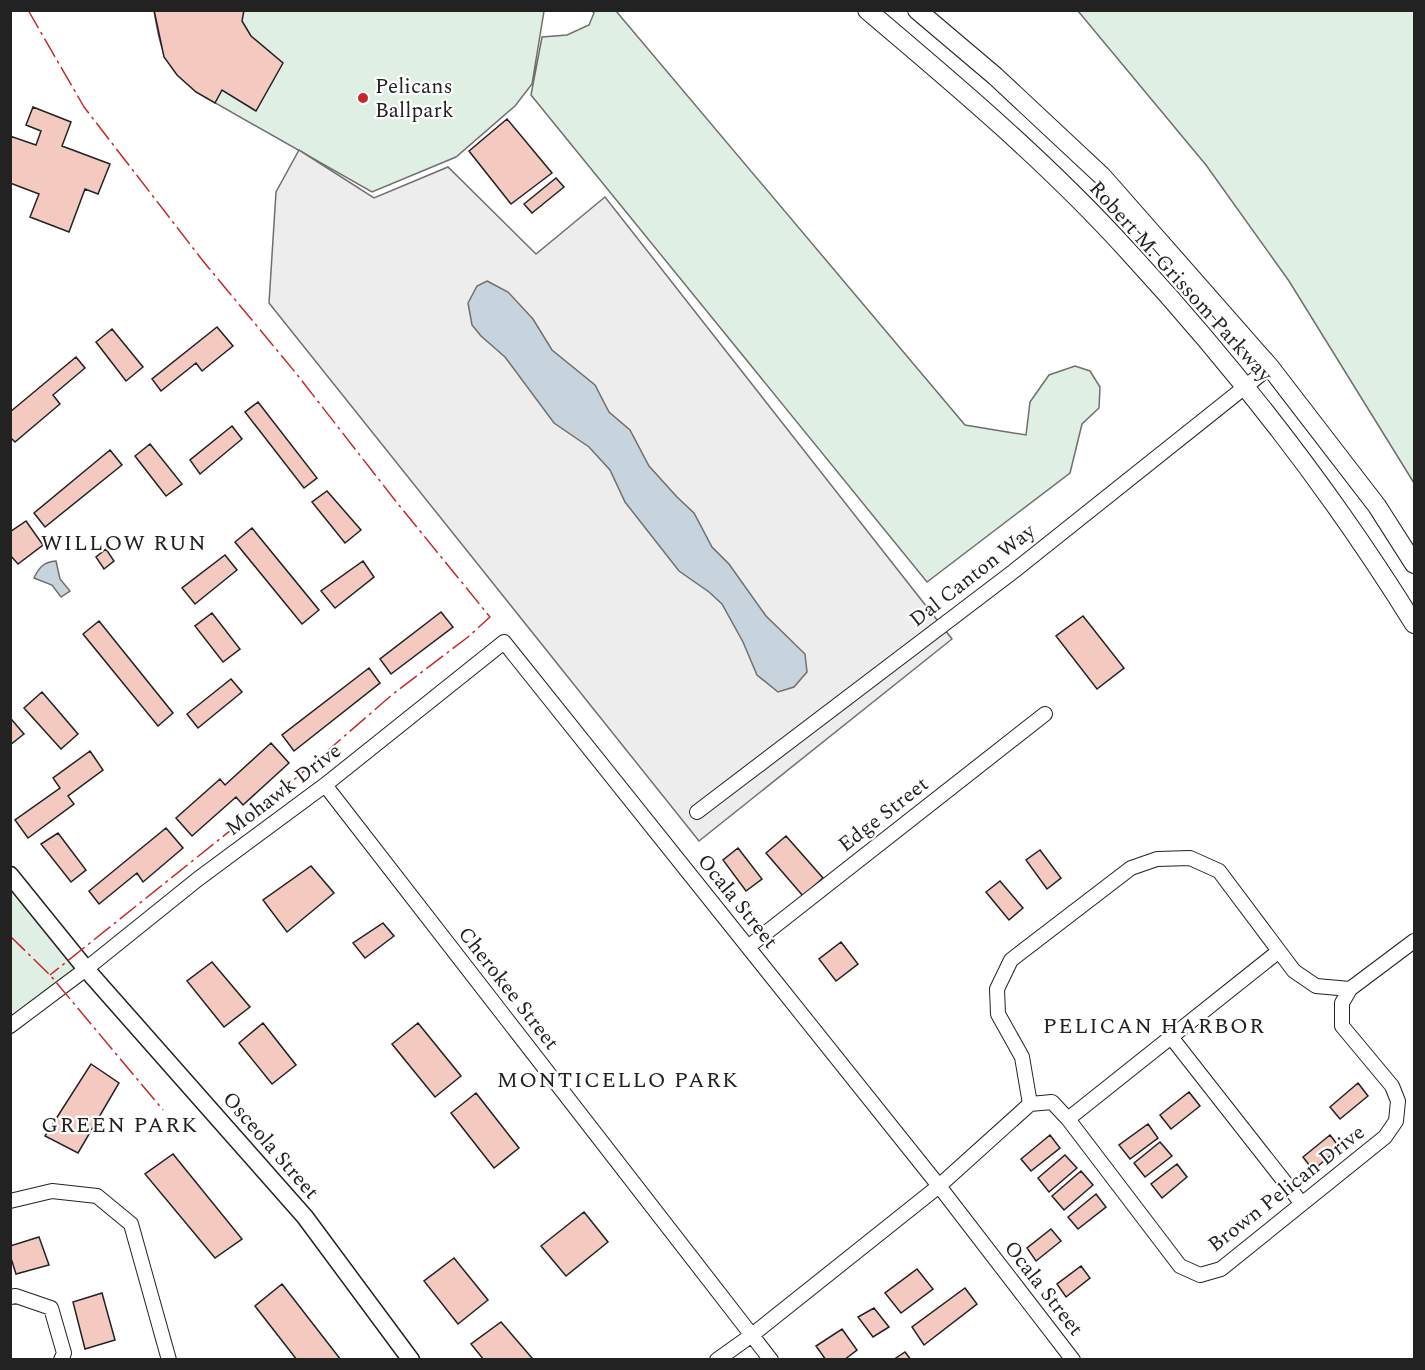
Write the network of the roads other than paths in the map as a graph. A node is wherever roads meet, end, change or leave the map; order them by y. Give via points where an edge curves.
1 (867, 10) edge
2 (917, 10) edge
3 (1270, 368) junction
4 (1247, 386) junction
5 (1414, 564) edge
6 (1414, 624) edge
7 (504, 642) joint
8 (1045, 714) dead end
9 (325, 785) junction
10 (697, 812) dead end
11 (10, 875) edge
12 (1414, 941) edge
13 (748, 947) junction
14 (1279, 951) junction
15 (86, 969) junction
16 (1350, 989) junction
17 (10, 1026) edge
18 (1171, 1037) junction
19 (1030, 1104) junction
20 (1068, 1119) junction
21 (939, 1186) junction
22 (10, 1201) edge
23 (1302, 1204) junction
24 (10, 1297) edge
25 (752, 1335) junction
26 (61, 1359) edge
27 (170, 1359) edge
28 (411, 1359) edge
29 (717, 1359) edge
30 (771, 1359) edge
31 (1073, 1359) edge

1 - 4 main road, Robert M. Grissom Parkway via 959,87 1067,189 1127,249
2 - 3 main road, Robert M. Grissom Parkway via 1102,176
3 - 4 street, Dal Canton Way
3 - 5 main road, Robert M. Grissom Parkway via 1377,506
4 - 6 main road, Robert M. Grissom Parkway via 1354,529
4 - 10 street, Dal Canton Way via 1014,571
7 - 9 street, Mohawk Drive
7 - 13 street, Ocala Street
8 - 13 street, Edge Street
9 - 15 street, Mohawk Drive
9 - 25 street, Cherokee Street
11 - 15 street, Osceola Street
12 - 16 street
13 - 21 street, Ocala Street
14 - 16 street via 1294,971 1316,986
14 - 18 street
14 - 19 street via 1219,871 1190,858 1157,859 1131,868 1011,960 997,989 998,1014 1022,1057
15 - 17 street, Mohawk Drive
15 - 28 street, Osceola Street via 305,1217
16 - 23 street, Brown Pelican Drive via 1342,1003 1342,1026 1392,1086 1398,1101 1396,1121 1385,1137
18 - 20 street
18 - 23 street
19 - 20 street, Brown Pelican Drive via 1052,1102
19 - 21 street
20 - 23 street, Brown Pelican Drive via 1180,1266 1200,1275 1221,1269
21 - 25 street
21 - 31 street, Ocala Street
22 - 27 street via 52,1191 97,1196 131,1224
24 - 26 street via 51,1308 64,1353
25 - 29 street
25 - 30 street, Cherokee Street

